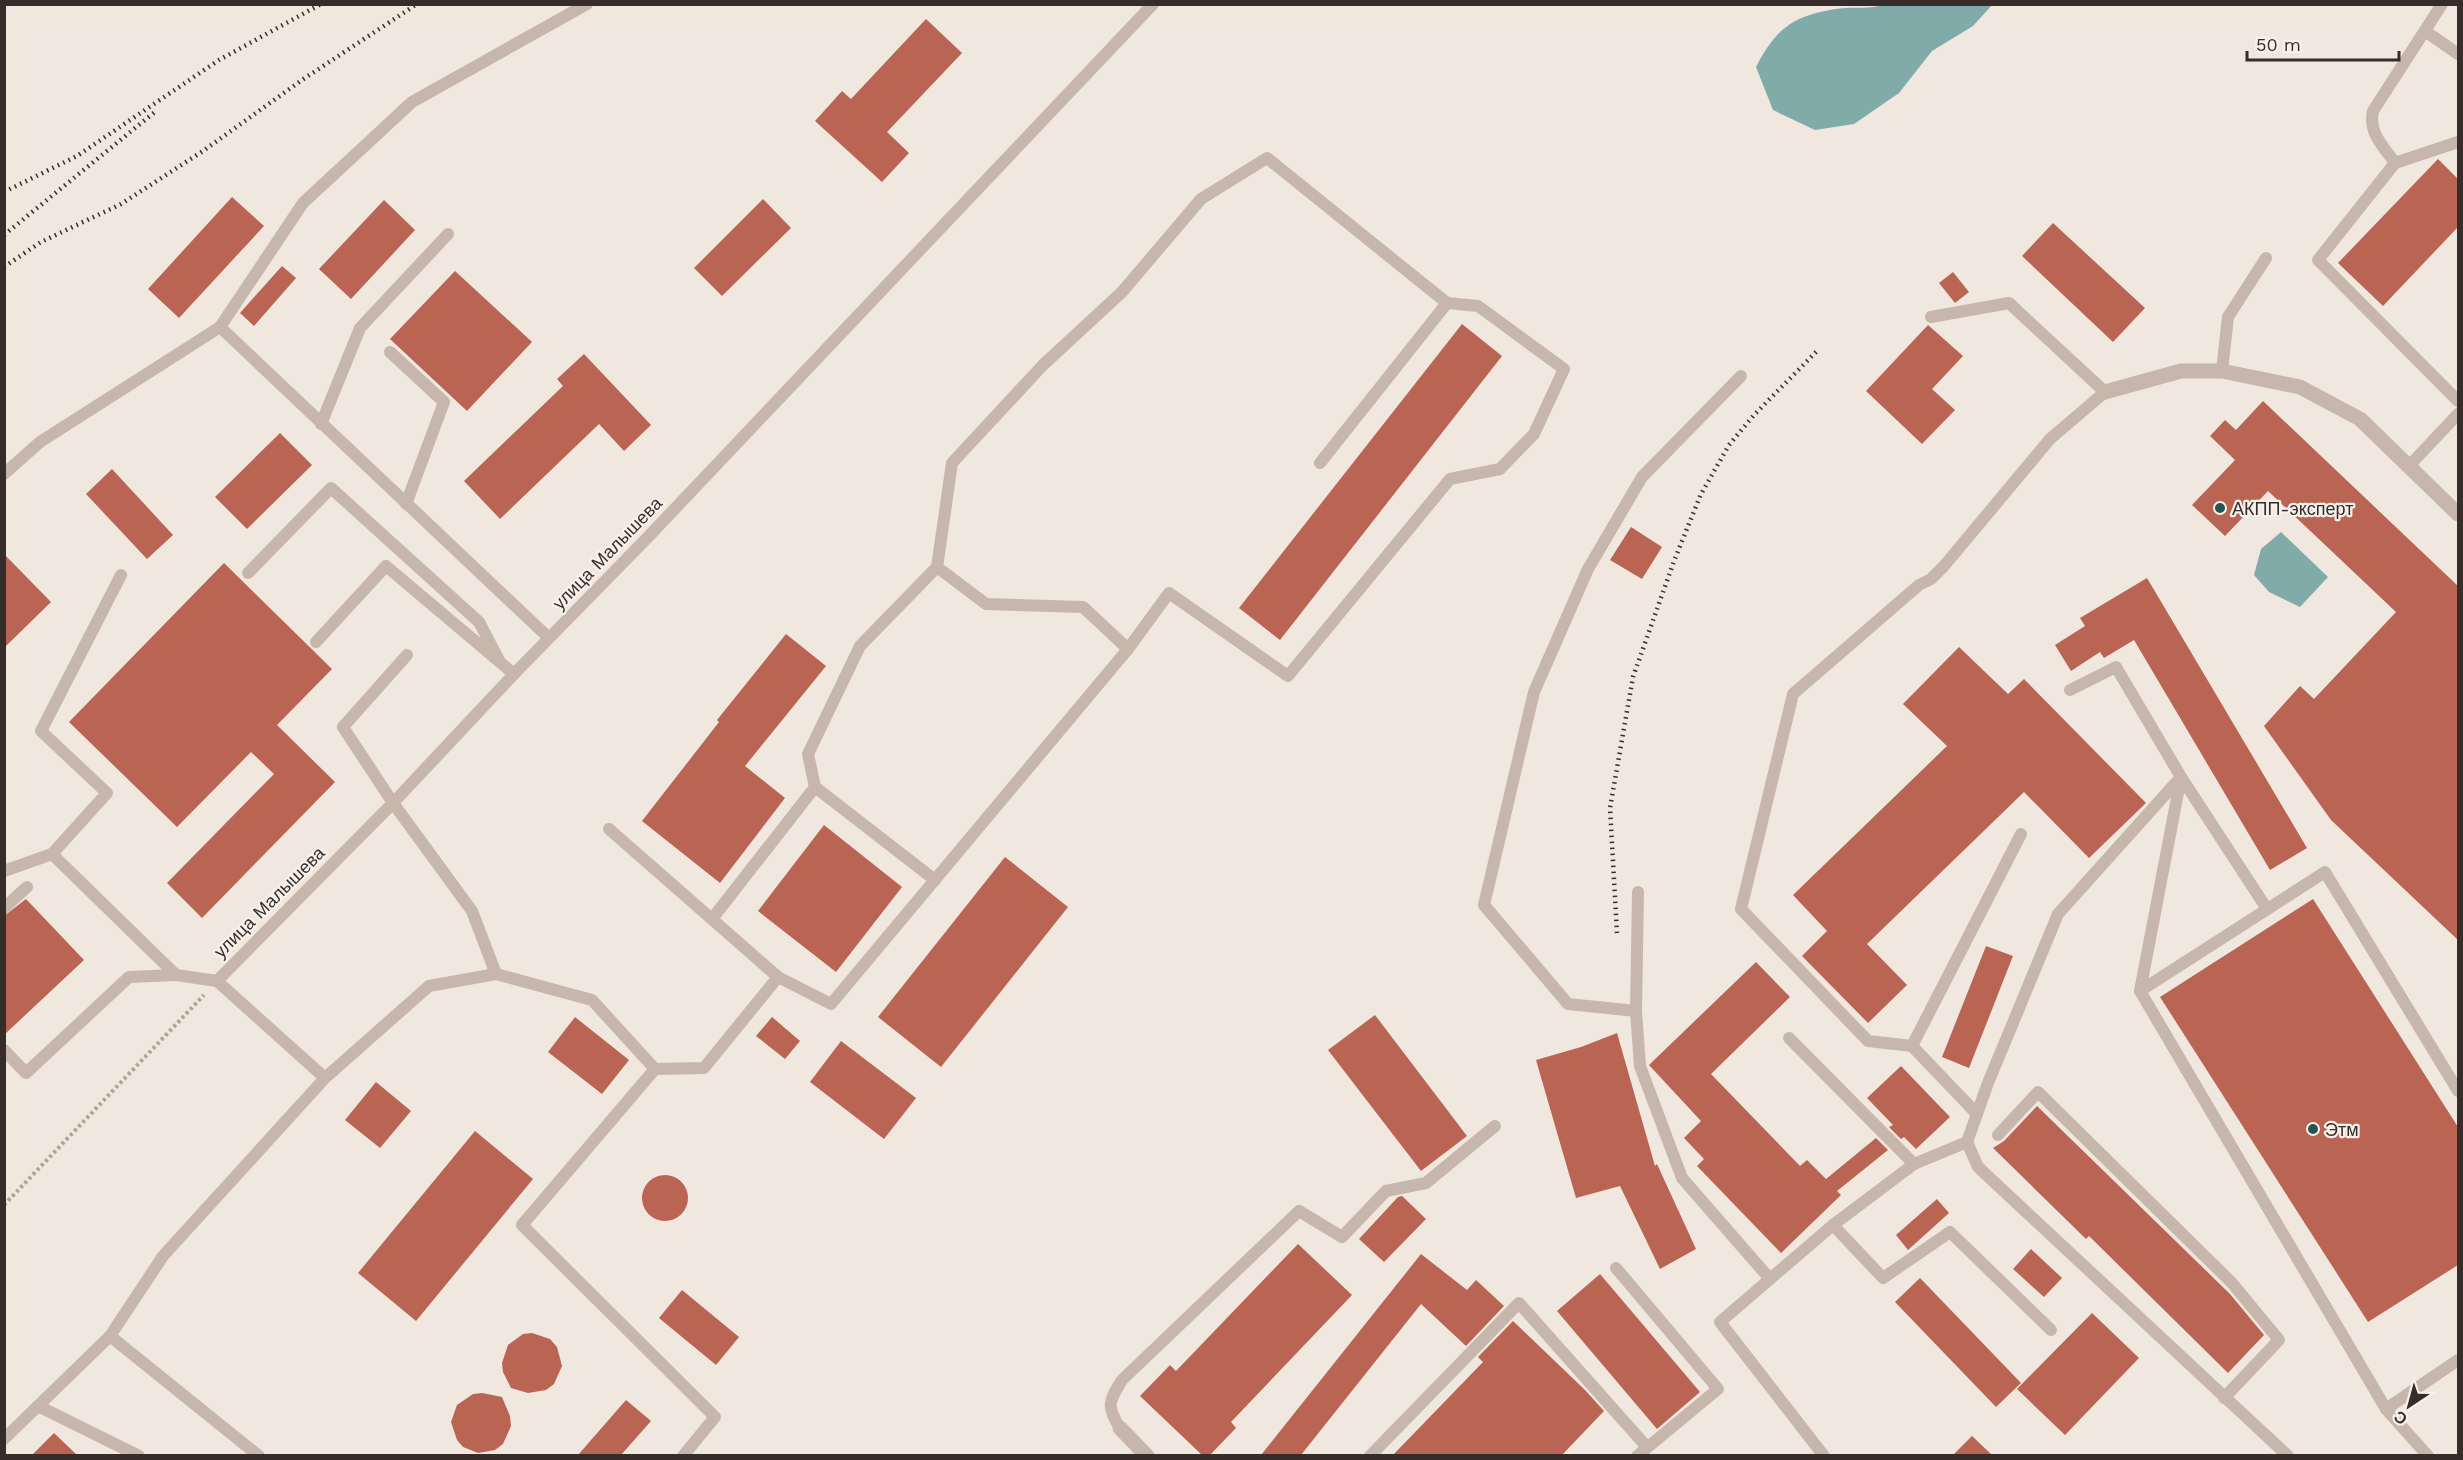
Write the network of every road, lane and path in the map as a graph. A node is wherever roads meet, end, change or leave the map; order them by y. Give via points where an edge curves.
1 (587, 4) edge
2 (1153, 4) edge
3 (2442, 4) edge
4 (2425, 31) junction
5 (2458, 54) edge
6 (2458, 142) edge
7 (2395, 163) junction
8 (448, 234) dead end
9 (2266, 258) dead end
10 (1447, 303) junction
11 (1931, 317) dead end
12 (220, 327) junction
13 (390, 352) dead end
14 (2222, 371) junction
15 (1741, 376) dead end
16 (2105, 392) junction
17 (2458, 401) edge
18 (2458, 414) edge
19 (321, 424) junction
20 (1320, 463) dead end
21 (2409, 466) junction
22 (4, 474) edge
23 (406, 504) junction
24 (2458, 514) edge
25 (937, 567) junction
26 (248, 573) dead end
27 (121, 575) dead end
28 (549, 638) junction
29 (316, 642) dead end
30 (1128, 649) junction
31 (407, 655) dead end
32 (500, 662) junction
33 (514, 674) junction
34 (2070, 690) dead end
35 (2181, 777) junction
36 (815, 787) junction
37 (393, 803) junction
38 (609, 829) dead end
39 (2021, 834) dead end
40 (52, 854) junction
41 (4, 871) edge
42 (935, 879) junction
43 (27, 887) dead end
44 (1638, 892) dead end
45 (4, 908) edge
46 (2267, 909) junction
47 (711, 919) junction
48 (496, 974) junction
49 (176, 975) junction
50 (778, 977) junction
51 (217, 981) junction
52 (2140, 991) junction
53 (1636, 1011) junction
54 (1789, 1038) dead end
55 (1912, 1046) junction
56 (4, 1050) edge
57 (655, 1069) junction
58 (325, 1078) junction
59 (2458, 1091) edge
60 (1977, 1114) junction
61 (1495, 1126) dead end
62 (1998, 1135) dead end
63 (1967, 1143) junction
64 (1914, 1164) junction
65 (4, 1205) edge
66 (1833, 1226) junction
67 (1616, 1268) dead end
68 (1770, 1279) junction
69 (2051, 1330) dead end
70 (110, 1336) junction
71 (2458, 1360) edge
72 (2224, 1398) junction
73 (38, 1406) junction
74 (2386, 1409) junction
75 (1120, 1428) joint
76 (4, 1439) edge
77 (1646, 1446) junction
78 (139, 1455) edge
79 (259, 1455) edge
80 (683, 1455) edge
81 (1147, 1455) edge
82 (1370, 1455) edge
83 (1637, 1455) edge
84 (1824, 1455) edge
85 (2288, 1455) edge
86 (2428, 1455) edge

1 - 12 lane via 412,102 303,203
2 - 28 lane, улица Малышева
3 - 4 lane
4 - 5 lane
4 - 7 lane via 2373,111 2373,132
6 - 7 lane
7 - 17 lane via 2318,260
8 - 19 lane via 360,328
9 - 14 lane via 2228,317
10 - 20 lane
10 - 25 lane via 1267,158 1201,199 1122,292 1043,365 952,463
10 - 30 lane via 1478,306 1564,369 1534,434 1500,469 1449,479 1288,676 1169,593
11 - 16 lane via 2009,303
12 - 19 lane
12 - 22 lane via 40,442
13 - 23 lane via 444,402
14 - 16 street via 2181,372
14 - 21 street via 2300,387 2360,419
15 - 53 lane via 1642,477 1588,569 1534,692 1484,905 1568,1004
16 - 55 lane via 2050,440 1931,579 1918,585 1793,694 1741,909 1868,1041
18 - 21 lane
19 - 23 lane
21 - 24 street
23 - 28 lane
25 - 30 lane via 986,604 1083,607
25 - 36 lane via 860,645 808,754
26 - 32 lane via 331,488 479,622
27 - 40 lane via 41,731 107,794
28 - 33 lane, улица Малышева
29 - 32 lane via 386,566
30 - 42 lane
31 - 37 lane via 343,727
32 - 33 lane
33 - 37 lane, улица Малышева
34 - 35 lane via 2116,667
35 - 46 lane
35 - 52 lane
35 - 60 lane via 2058,914
36 - 42 lane
36 - 47 lane
37 - 48 lane via 472,911
37 - 51 lane, улица Малышева
38 - 47 lane
39 - 55 lane
40 - 41 lane
40 - 49 lane
42 - 50 lane via 831,1004
43 - 45 lane
44 - 53 lane
46 - 52 lane
46 - 59 lane via 2325,872
47 - 50 lane
48 - 57 lane via 592,1000
48 - 58 lane via 429,986
49 - 51 lane
49 - 56 lane via 129,977 26,1073
50 - 57 lane via 704,1068
51 - 58 lane, улица Малышева
51 - 65 path
52 - 74 lane
53 - 68 lane via 1640,1066 1682,1178
54 - 64 lane
55 - 60 lane
57 - 80 lane via 522,1226 714,1417
58 - 70 lane via 163,1256
60 - 63 lane
61 - 75 lane via 1426,1183 1386,1191 1342,1237 1299,1212 1122,1380 1111,1399 1111,1413
62 - 72 lane via 2038,1092 2232,1283 2278,1340
63 - 64 lane
63 - 72 lane via 1978,1167
64 - 66 lane
66 - 68 lane
66 - 69 lane via 1883,1278 1950,1233
67 - 77 lane via 1718,1389
68 - 84 lane via 1720,1322
70 - 73 lane
70 - 79 lane
71 - 74 lane
72 - 85 lane
73 - 76 lane
73 - 78 lane
74 - 86 lane
75 - 81 street
77 - 82 lane via 1519,1303
77 - 83 lane

